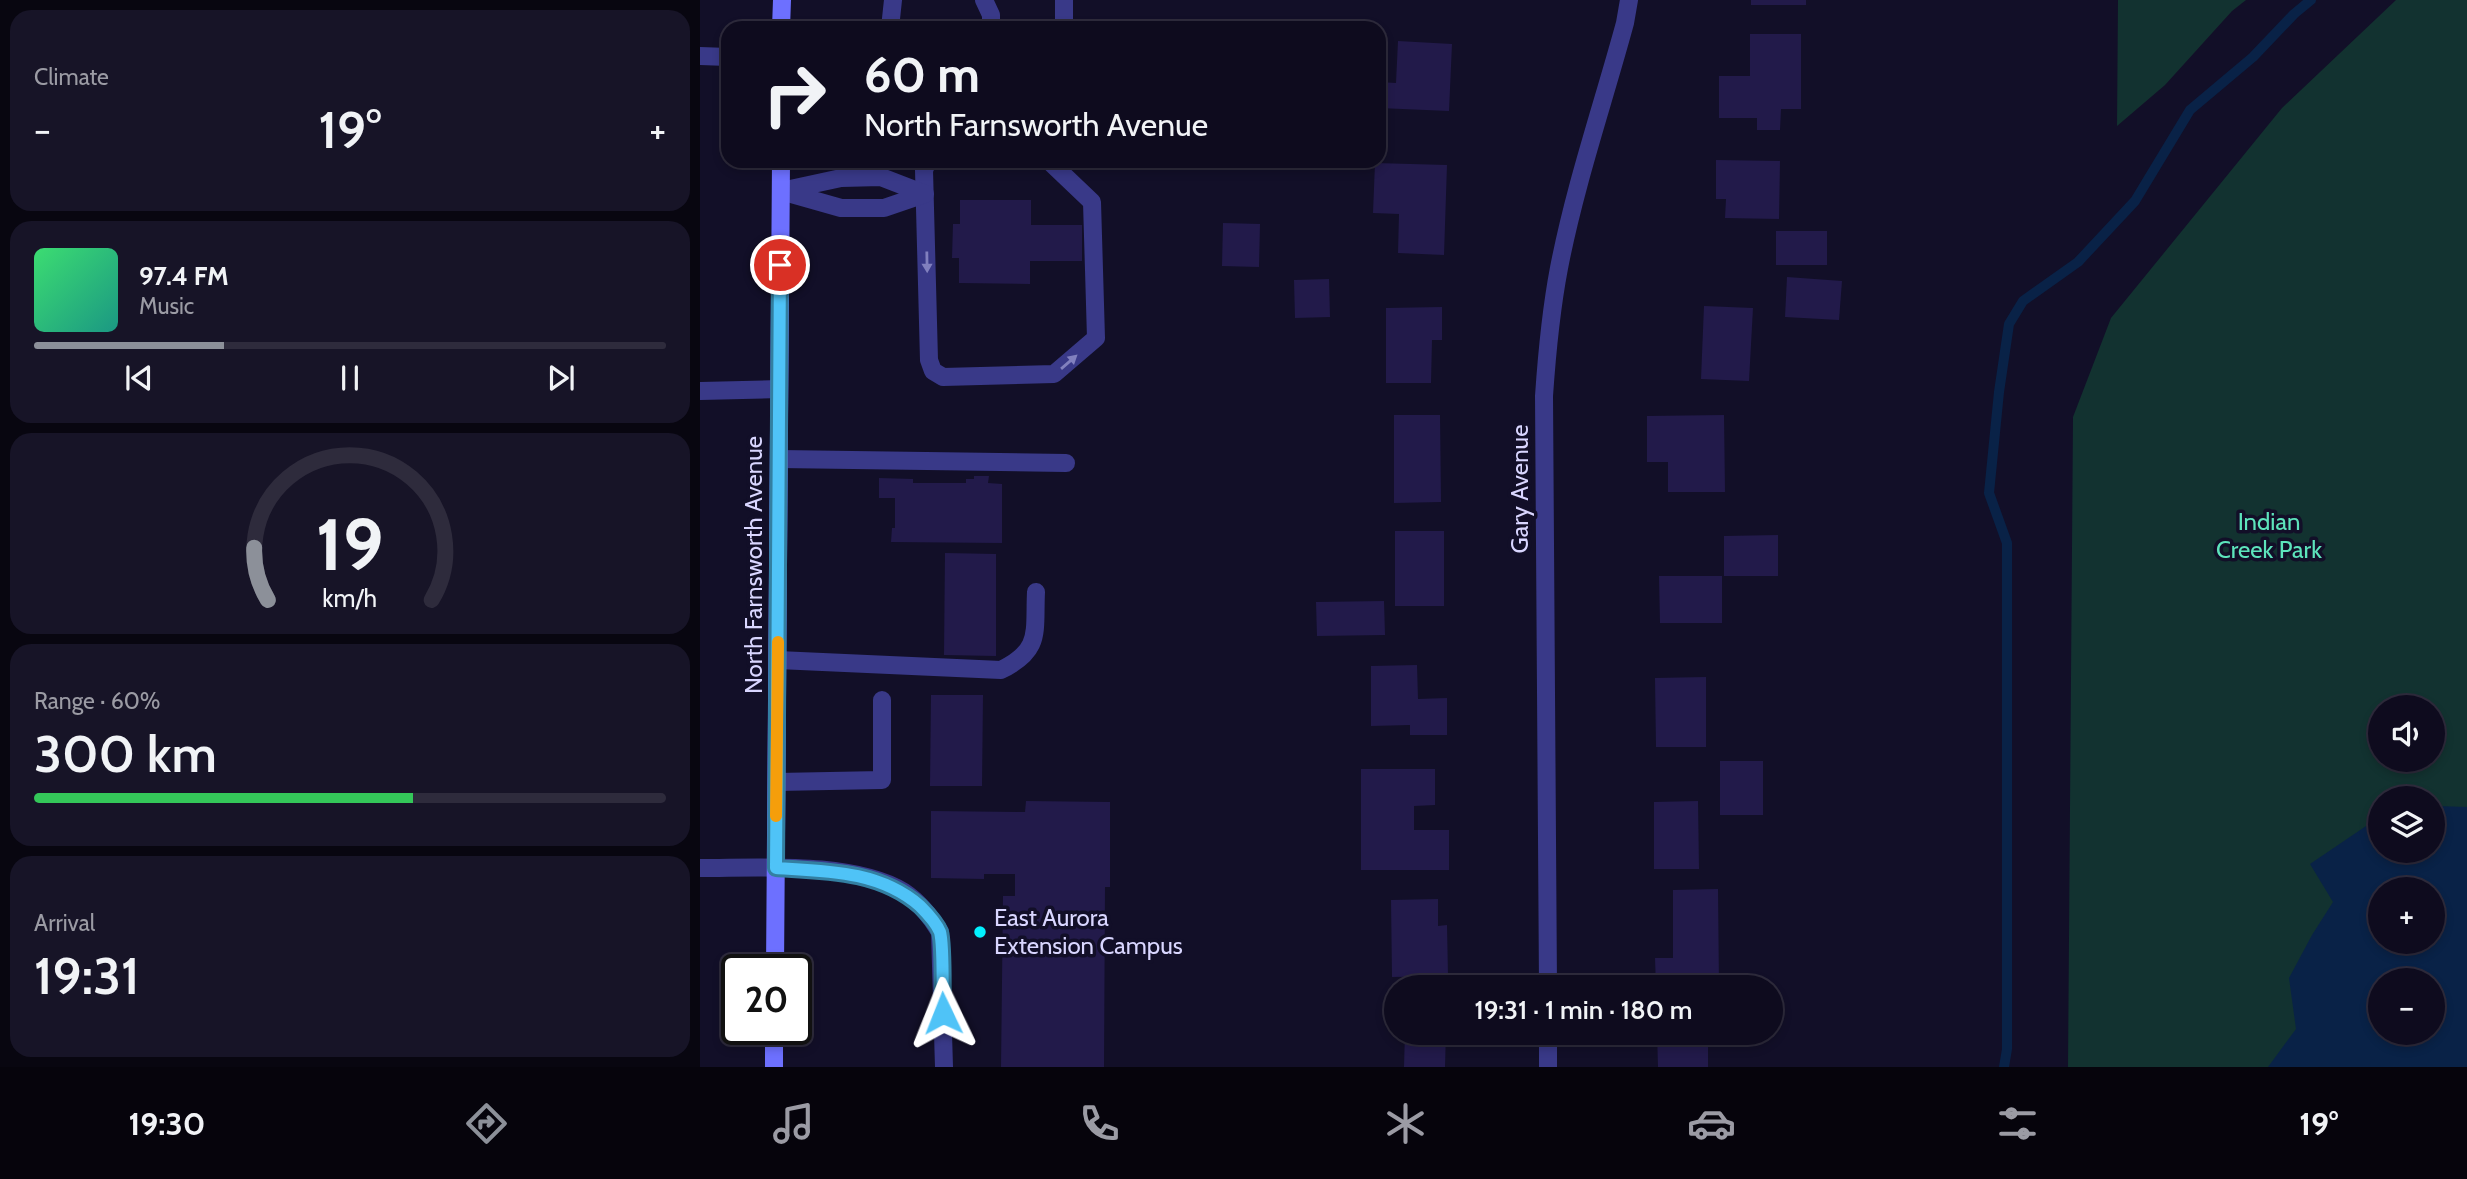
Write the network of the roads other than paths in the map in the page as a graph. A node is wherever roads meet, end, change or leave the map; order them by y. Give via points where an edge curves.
1 (782, 0) edge
2 (893, 0) edge
3 (984, 0) edge
4 (1065, 0) edge
5 (1629, 0) edge
6 (781, 21) edge
7 (891, 21) edge
8 (991, 21) edge
9 (1064, 21) edge
10 (700, 57) edge
11 (721, 57) edge
12 (781, 168) edge
13 (925, 168) edge
14 (1056, 168) edge
15 (781, 191) junction
16 (925, 194) junction
17 (779, 389) junction
18 (700, 391) edge
19 (779, 459) junction
20 (1066, 463) dead end
21 (1037, 592) dead end
22 (778, 660) junction
23 (882, 700) dead end
24 (777, 782) junction
25 (700, 868) edge
26 (776, 868) junction
27 (775, 954) edge
28 (1548, 975) edge
29 (774, 1045) edge
30 (1548, 1045) edge
31 (774, 1067) edge
32 (944, 1067) edge
33 (1548, 1067) edge

1 - 6 main road
2 - 7 street
3 - 8 street
4 - 9 street
5 - 28 street, Gary Avenue via 1577,194 1548,331 1544,396
10 - 11 street
12 - 15 main road, North Farnsworth Avenue
13 - 16 street
16 -> 14 street via 929,360 933,370 943,377 1054,374 1096,338 1092,202
15 - 16 street via 841,178 881,177
15 - 16 street via 841,208 884,208
15 - 17 main road, North Farnsworth Avenue
17 - 18 street
17 - 19 main road, North Farnsworth Avenue
19 - 20 street
19 - 22 main road, North Farnsworth Avenue
21 - 22 street via 1034,642 1017,662 1000,670
22 - 24 main road, North Farnsworth Avenue
23 - 24 street via 882,780
24 - 26 main road, North Farnsworth Avenue
25 - 26 street
26 - 27 main road, North Farnsworth Avenue
26 - 32 street via 841,872 877,881 904,892 929,915 940,932
29 - 31 main road
30 - 33 street

